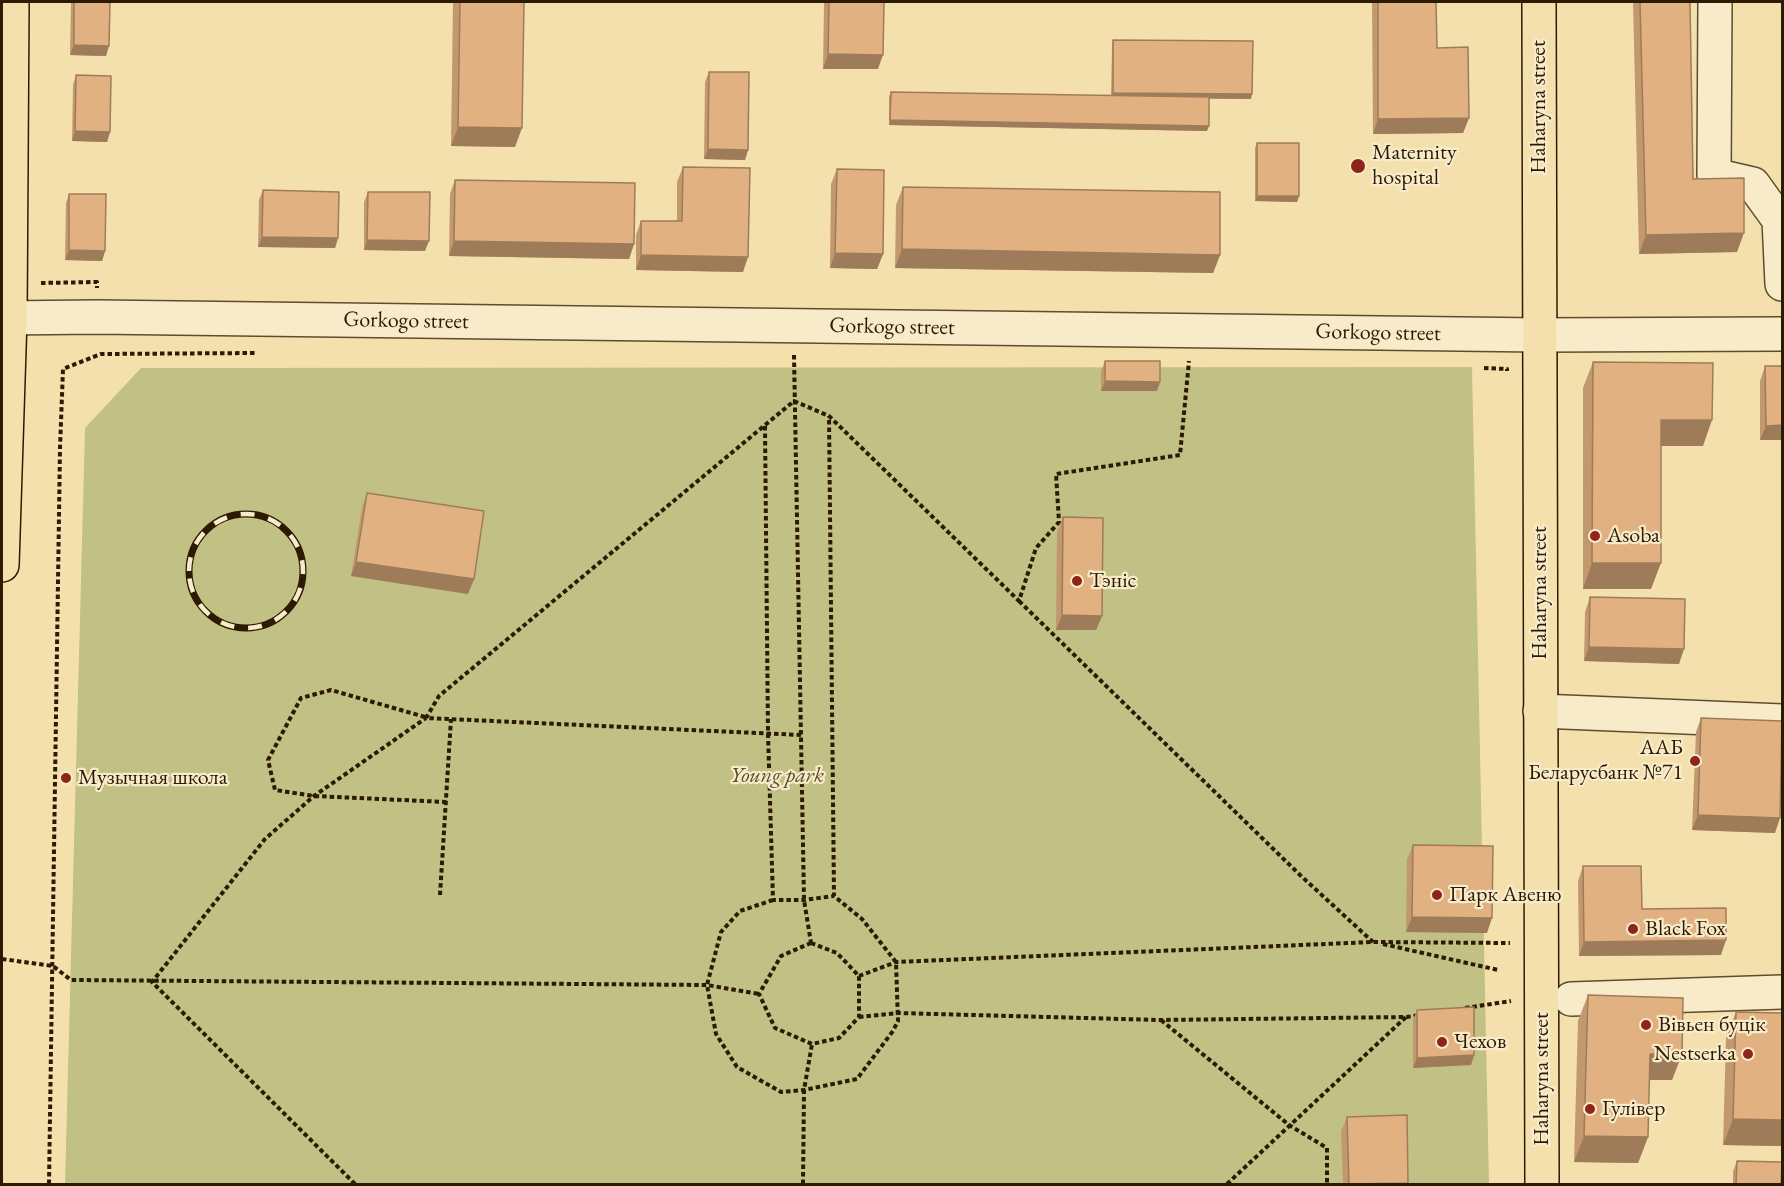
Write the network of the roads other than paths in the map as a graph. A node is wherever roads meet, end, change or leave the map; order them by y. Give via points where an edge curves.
1 (12, 2) edge
2 (1539, 2) edge
3 (1715, 2) edge
4 (1782, 284) edge
5 (1782, 299) edge
6 (6, 318) edge
7 (1781, 334) edge
8 (1540, 335) junction
9 (2, 565) edge
10 (1540, 711) junction
11 (1782, 722) edge
12 (1782, 992) edge
13 (1571, 999) dead end
14 (1542, 1185) edge

1 - 6 main road
2 - 8 main road, Haharyna street
3 - 4 street via 1714,175 1753,184 1779,220
5 - 7 street
6 - 8 street, Gorkogo street
6 - 9 main road
7 - 8 street, Gorkogo street
8 - 10 main road, Haharyna street
10 - 11 street
10 - 14 main road, Haharyna street
12 - 13 street

